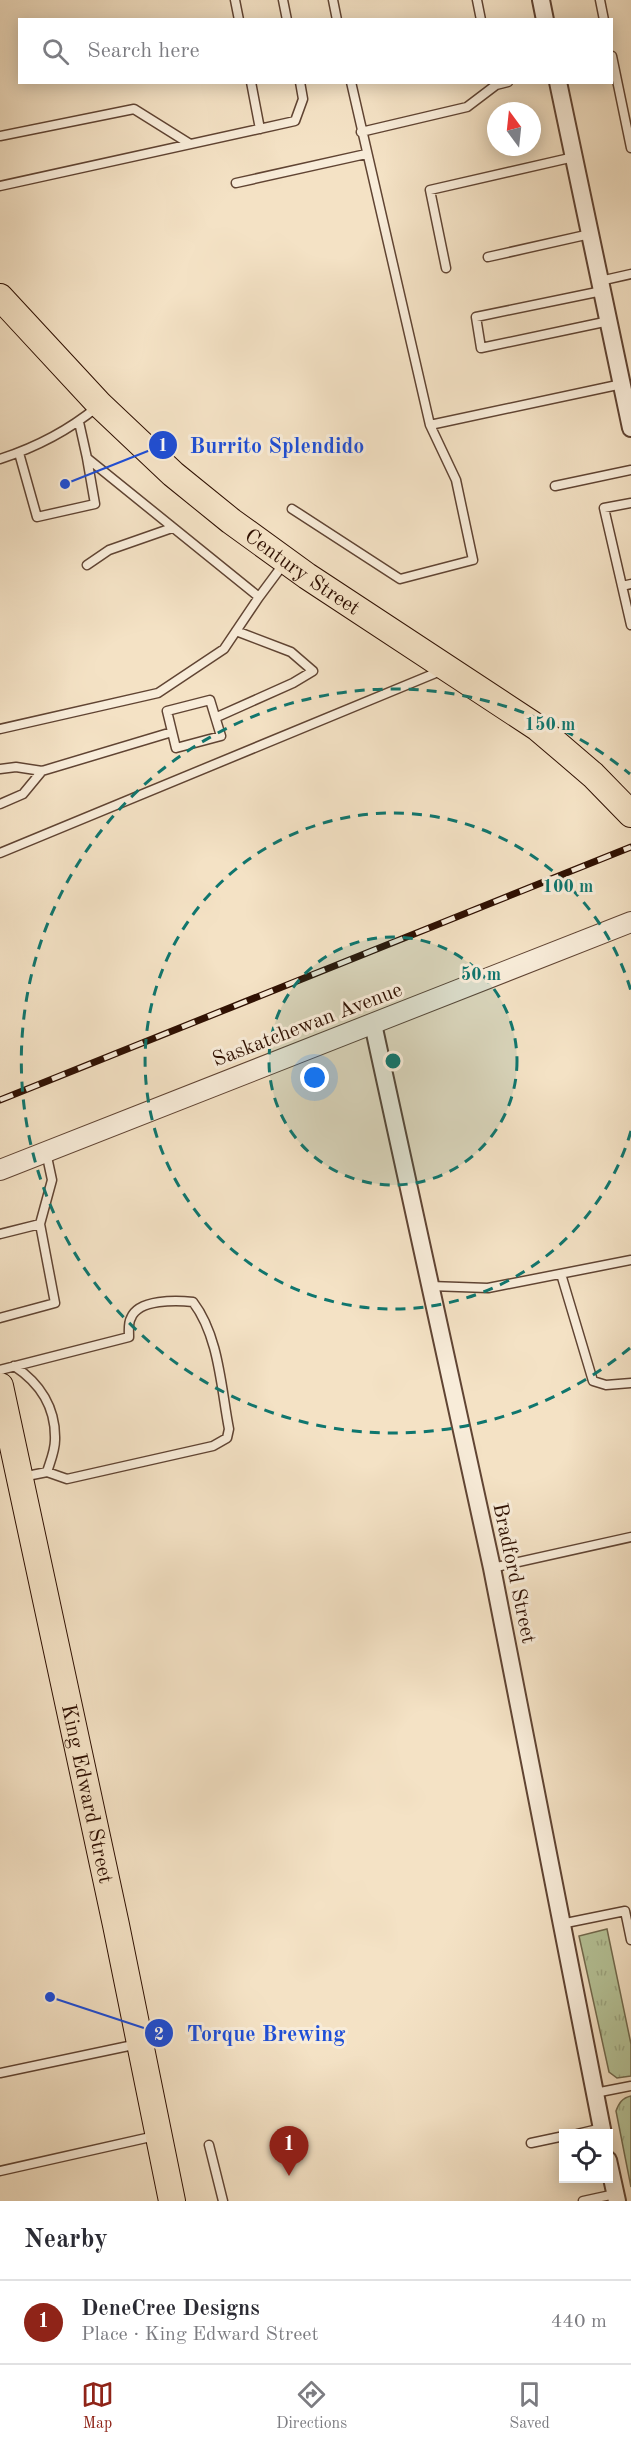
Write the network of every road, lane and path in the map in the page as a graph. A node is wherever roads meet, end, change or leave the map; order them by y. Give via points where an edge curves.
1 (235, 0) edge
2 (282, 0) edge
3 (333, 0) edge
4 (477, 0) edge
5 (541, 0) edge
6 (600, 0) edge
7 (238, 18) edge
8 (286, 18) edge
9 (338, 18) edge
10 (481, 18) edge
11 (545, 18) edge
12 (604, 18) edge
13 (613, 61) edge
14 (251, 84) edge
15 (300, 84) edge
16 (351, 84) edge
17 (495, 84) edge
18 (558, 84) edge
19 (260, 129) junction
20 (361, 132) junction
21 (0, 136) edge
22 (190, 144) junction
23 (631, 148) edge
24 (366, 154) junction
25 (574, 157) junction
26 (236, 183) dead end
27 (0, 186) edge
28 (590, 234) junction
29 (488, 257) dead end
30 (446, 268) dead end
31 (631, 274) edge
32 (601, 286) junction
33 (0, 297) edge
34 (609, 321) junction
35 (622, 384) junction
36 (100, 405) junction
37 (79, 422) junction
38 (430, 425) junction
39 (631, 428) edge
40 (19, 453) junction
41 (87, 458) junction
42 (0, 459) edge
43 (631, 470) edge
44 (555, 486) dead end
45 (631, 503) edge
46 (292, 509) dead end
47 (172, 528) junction
48 (286, 561) junction
49 (87, 565) dead end
50 (626, 585) edge
51 (259, 597) junction
52 (631, 625) edge
53 (236, 631) junction
54 (447, 669) junction
55 (217, 717) junction
56 (0, 729) edge
57 (172, 732) junction
58 (0, 769) edge
59 (42, 771) junction
60 (593, 775) junction
61 (631, 784) edge
62 (0, 804) edge
63 (631, 814) edge
64 (0, 853) edge
65 (631, 922) edge
66 (373, 1024) junction
67 (46, 1152) junction
68 (0, 1170) edge
69 (40, 1224) junction
70 (0, 1234) edge
71 (631, 1260) edge
72 (561, 1274) junction
73 (430, 1286) junction
74 (0, 1318) edge
75 (0, 1370) edge
76 (7, 1376) edge
77 (631, 1383) edge
78 (47, 1472) junction
79 (20, 1477) junction
80 (631, 1537) edge
81 (492, 1568) junction
82 (628, 1910) edge
83 (561, 1924) junction
84 (631, 1940) edge
85 (140, 2044) junction
86 (0, 2073) edge
87 (631, 2086) edge
88 (595, 2093) junction
89 (603, 2129) edge
90 (159, 2135) junction
91 (559, 2137) edge
92 (531, 2143) dead end
93 (209, 2145) dead end
94 (0, 2171) edge
95 (613, 2181) edge
96 (616, 2197) edge
97 (172, 2201) edge
98 (223, 2201) edge
99 (583, 2201) edge

1 - 7 lane
2 - 8 lane
3 - 9 lane
4 - 10 lane
5 - 11 street
6 - 12 lane
13 - 23 lane
14 - 19 lane
15 - 19 lane via 303,99 295,121
16 - 20 lane
17 - 20 lane via 467,107
18 - 25 street
19 - 22 lane
20 - 24 lane
21 - 22 lane via 135,109
22 - 27 lane
24 - 26 lane
24 - 38 lane
25 - 28 street
25 - 30 lane via 430,190
28 - 29 lane
28 - 32 street
31 - 32 lane
32 - 34 street
32 - 34 lane via 477,317 481,348
33 - 36 main road, Century Street
34 - 35 street
35 - 38 lane
35 - 39 street
36 - 37 lane
36 - 48 main road, Century Street via 173,474
37 - 40 lane
37 - 41 lane
38 - 46 lane via 456,480 473,560 400,579
40 - 41 lane via 37,517 94,504
40 - 42 lane
41 - 47 lane
43 - 44 lane
45 - 50 lane via 604,508
47 - 49 lane via 108,550
47 - 51 lane
48 - 51 lane
48 - 54 main road, Century Street
50 - 52 lane
51 - 53 lane
53 - 55 lane via 291,652 313,670
53 - 56 lane via 224,649 158,693
54 - 60 main road, Century Street via 538,728
54 - 64 lane
55 - 57 lane via 221,736 176,748
55 - 57 lane via 210,700 167,711
57 - 59 lane
58 - 59 lane
59 - 62 lane via 23,794
60 - 61 main road
60 - 63 main road, Century Street
65 - 66 street, Saskatchewan Avenue
66 - 67 street, Saskatchewan Avenue
66 - 73 street, Bradford Street
67 - 68 street, Saskatchewan Avenue
67 - 69 lane via 52,1180
69 - 70 lane
69 - 74 lane via 55,1303
71 - 72 lane
72 - 73 lane via 488,1288
72 - 77 lane via 593,1381 606,1385
73 - 81 street, Bradford Street
75 - 76 lane
76 - 78 lane via 27,1375 48,1400 55,1441
76 - 78 lane via 129,1337 130,1318 137,1309 172,1299 193,1302 201,1312 214,1349 229,1429 227,1438 213,1446 67,1479
76 - 79 main road, King Edward Street
78 - 79 lane
79 - 85 main road, King Edward Street
80 - 81 lane
81 - 83 street, Bradford Street
82 - 83 lane
82 - 84 lane
83 - 88 street, Bradford Street
85 - 86 lane
85 - 90 main road, King Edward Street
87 - 88 lane
88 - 89 street, Bradford Street
90 - 94 lane
90 - 97 main road, King Edward Street
91 - 92 lane
93 - 98 lane
95 - 96 street
96 - 99 lane

